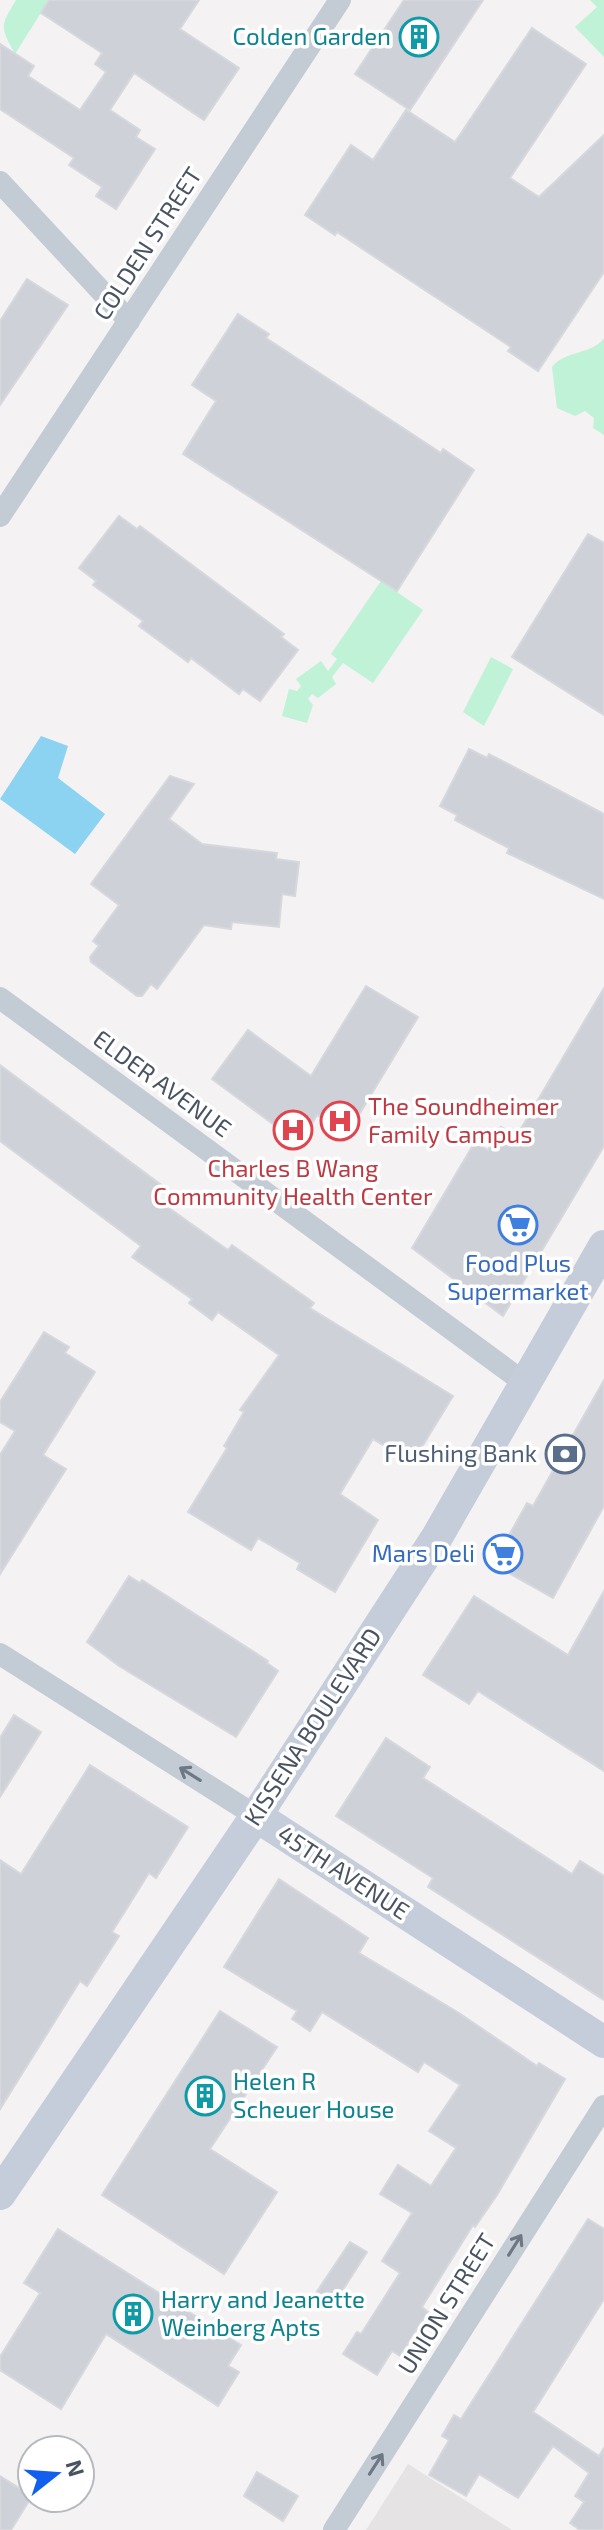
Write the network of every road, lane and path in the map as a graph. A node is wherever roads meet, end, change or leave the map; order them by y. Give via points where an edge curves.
1 (340, 0) edge
2 (0, 182) edge
3 (129, 321) junction
4 (0, 516) edge
5 (0, 998) edge
6 (604, 1246) edge
7 (525, 1383) junction
8 (0, 1654) edge
9 (256, 1816) junction
10 (604, 2042) edge
11 (604, 2106) edge
12 (4, 2180) edge
13 (334, 2530) edge

1 - 3 street, COLDEN STREET
2 - 3 street
3 - 4 street, COLDEN STREET
5 - 7 street, ELDER AVENUE
6 - 7 main road, KISSENA BOULEVARD
7 - 9 main road, KISSENA BOULEVARD via 437,1537
9 -> 8 street, 45TH AVENUE
9 - 10 main road, 45TH AVENUE
9 - 12 main road, KISSENA BOULEVARD
13 -> 11 street, UNION STREET

